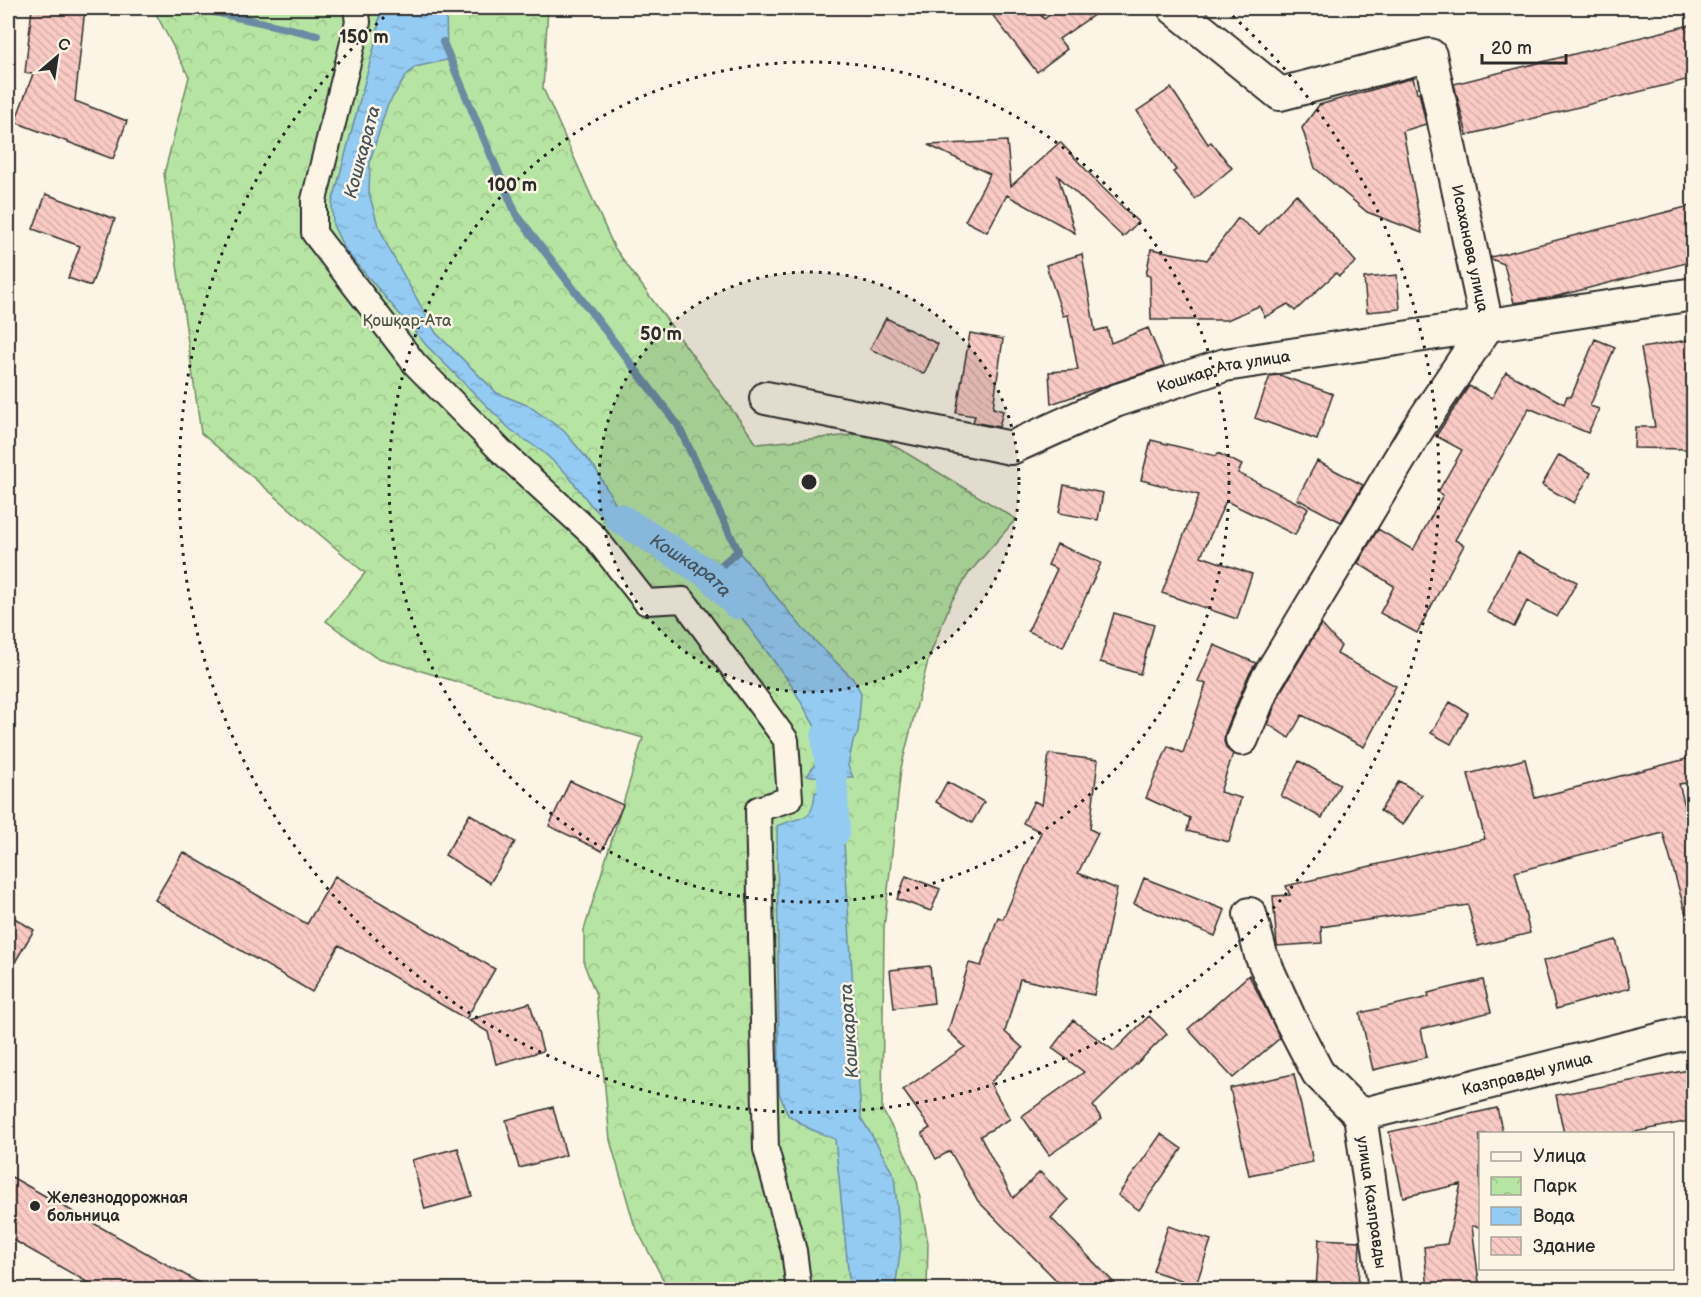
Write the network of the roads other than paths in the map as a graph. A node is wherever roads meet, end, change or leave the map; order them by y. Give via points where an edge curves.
1 (356, 8) edge
2 (1174, 8) edge
3 (1694, 294) edge
4 (1487, 326) junction
5 (766, 398) dead end
6 (1242, 739) dead end
7 (1250, 914) dead end
8 (1694, 1031) edge
9 (1360, 1115) junction
10 (799, 1290) edge
11 (1385, 1290) edge

1 - 10 street via 358,22 314,200 314,233 415,363 501,451 594,536 646,602 683,600 786,740 790,800 758,809 765,1114 766,1149 794,1251
2 - 4 street, Исаханова улица via 1280,94 1430,55
3 - 4 street, Кошкар Ата улица
4 - 5 street, Кошкар Ата улица via 1225,365 1115,401 1011,447
4 - 6 street, Исаханова улица via 1417,430 1271,673
7 - 9 street via 1261,955 1318,1072
8 - 9 street, Казправды улица
9 - 11 street, улица Казправды

